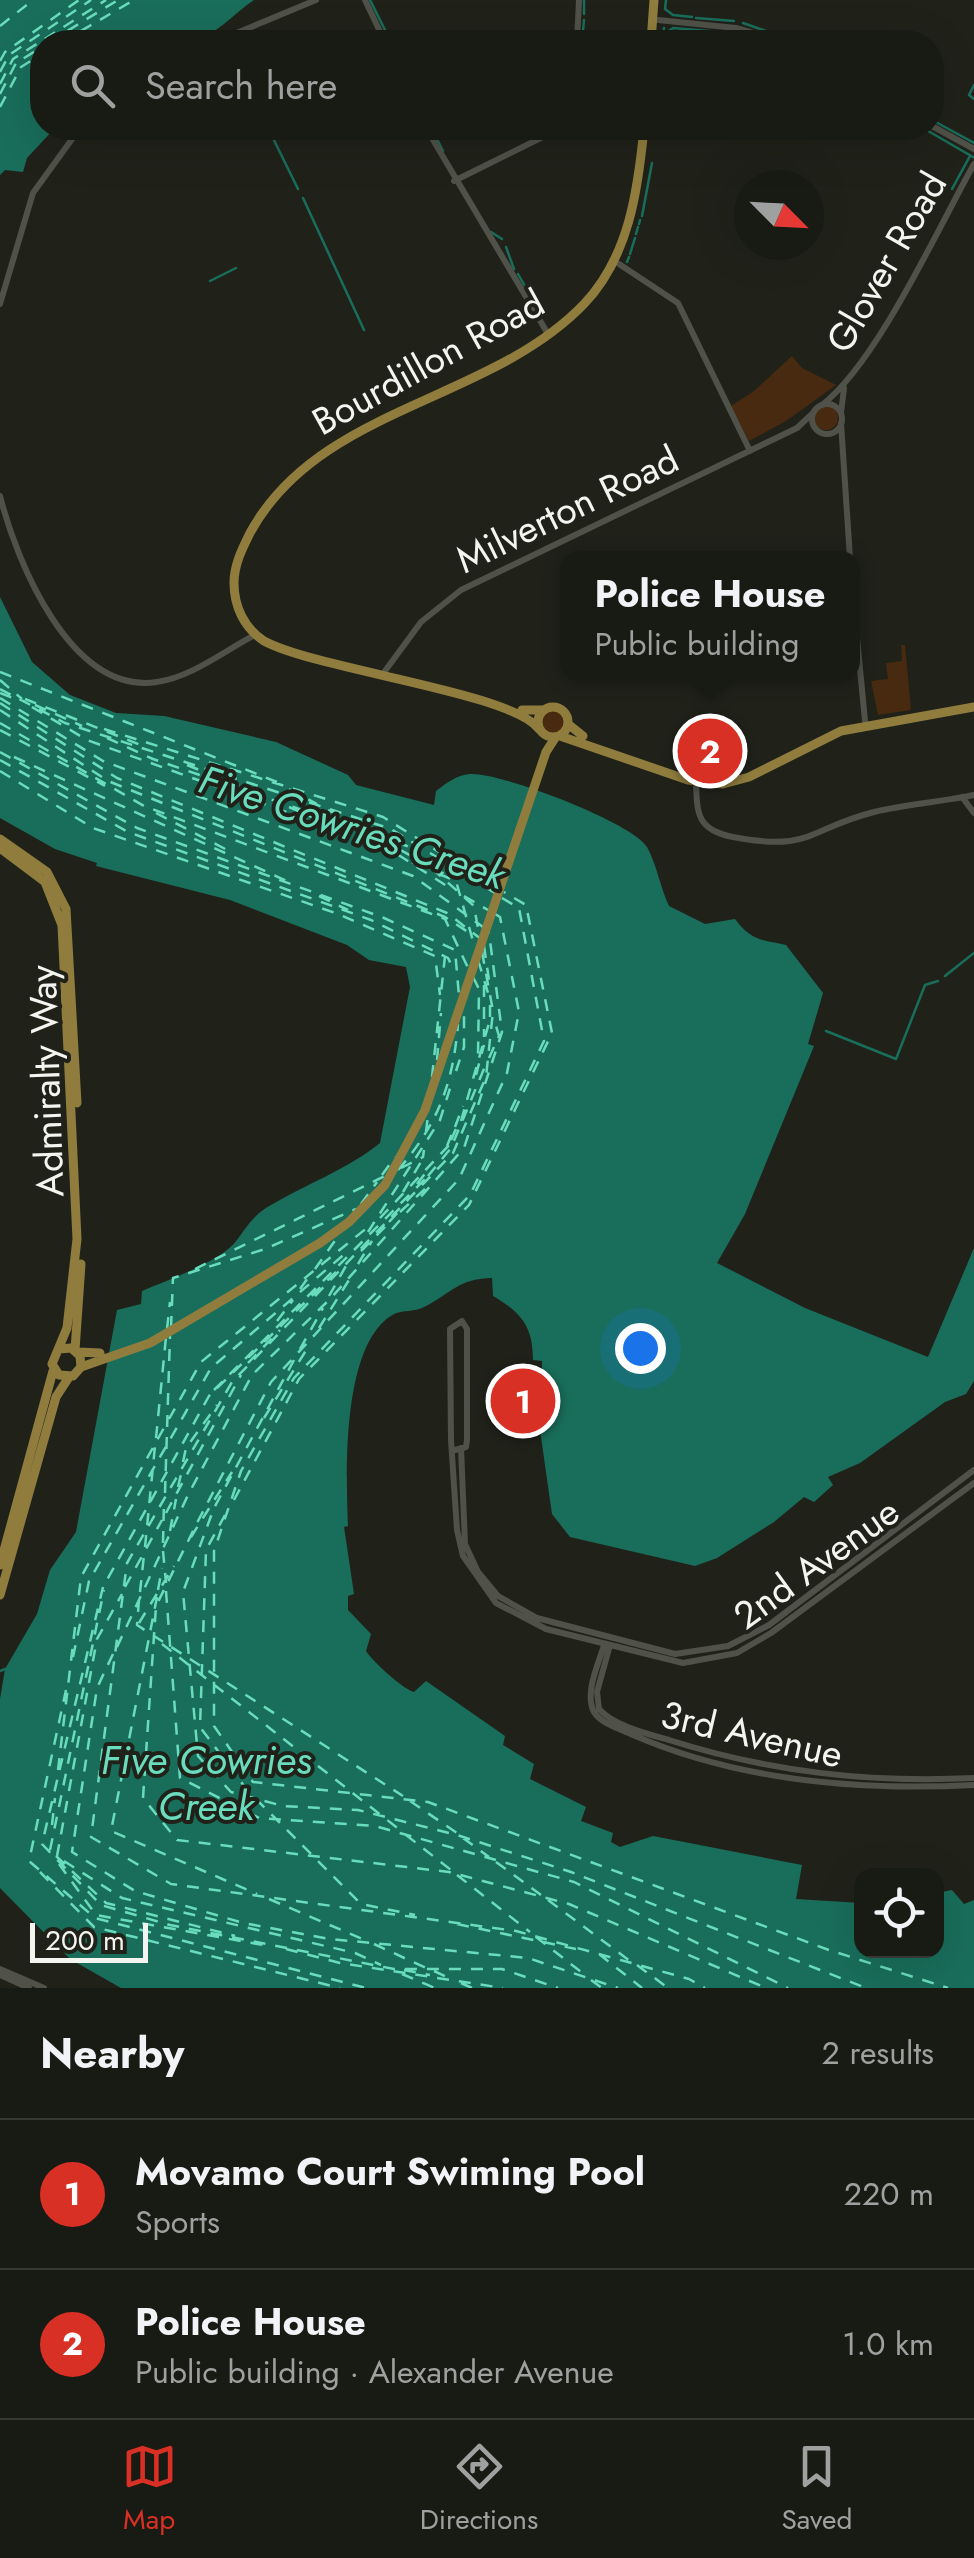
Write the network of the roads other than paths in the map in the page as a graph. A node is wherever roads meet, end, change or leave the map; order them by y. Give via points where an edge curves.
1 (316, 0) edge
2 (365, 0) edge
3 (580, 0) edge
4 (657, 0) edge
5 (658, 20) junction
6 (244, 30) edge
7 (379, 30) edge
8 (578, 30) edge
9 (655, 30) edge
10 (656, 30) edge
11 (743, 30) edge
12 (944, 133) edge
13 (71, 140) edge
14 (432, 140) edge
15 (537, 140) edge
16 (644, 140) edge
17 (645, 140) edge
18 (974, 149) edge
19 (974, 164) edge
20 (454, 182) junction
21 (619, 264) junction
22 (0, 304) edge
23 (549, 335) junction
24 (844, 386) junction
25 (822, 405) junction
26 (814, 412) junction
27 (841, 413) junction
28 (841, 423) junction
29 (797, 428) junction
30 (816, 430) junction
31 (826, 434) junction
32 (750, 451) junction
33 (841, 452) junction
34 (0, 496) edge
35 (849, 551) edge
36 (256, 632) junction
37 (860, 669) edge
38 (385, 671) junction
39 (974, 705) edge
40 (544, 710) junction
41 (865, 721) junction
42 (568, 724) junction
43 (540, 731) junction
44 (558, 737) junction
45 (543, 751) junction
46 (696, 782) junction
47 (967, 796) edge
48 (974, 810) edge
49 (0, 840) edge
50 (0, 848) edge
51 (59, 1349) junction
52 (77, 1351) junction
53 (93, 1357) junction
54 (53, 1368) junction
55 (80, 1368) junction
56 (69, 1377) junction
57 (458, 1449) junction
58 (974, 1470) edge
59 (974, 1483) edge
60 (7, 1545) edge
61 (0, 1566) edge
62 (0, 1595) edge
63 (607, 1642) junction
64 (974, 1778) edge
65 (974, 1785) edge
66 (0, 1972) edge
67 (29, 1988) edge
68 (44, 1988) edge

1 - 6 street
2 - 7 street
3 - 8 street
4 - 5 main road
4 - 9 main road
5 - 10 main road
5 - 11 street
12 - 18 street
13 - 22 street via 33,193
14 - 20 street
15 - 20 street
16 - 23 main road, Bourdillon Road via 616,258 592,296
17 - 21 main road, Bourdillon Road via 642,186
19 - 24 street, Glover Road
20 - 23 street
21 - 32 street via 675,298
21 - 36 main road, Bourdillon Road via 588,306 548,342 330,454 292,484 260,526 240,569 241,600
23 - 36 main road, Bourdillon Road via 328,450 292,477 262,514 236,566 236,601
24 - 25 street, Glover Road
24 - 27 street, Glover Road
25 - 26 street
25 - 27 street
26 - 29 street, Milverton Road
26 - 30 street
27 - 28 street
28 - 31 street
28 - 33 street
29 - 30 street
29 - 32 street, Milverton Road
30 - 31 street
31 - 33 street
32 - 38 street, Milverton Road via 461,590 421,622
33 - 35 street
34 - 36 street via 49,610 74,650 97,669 125,681 161,682
36 - 38 main road
36 - 43 main road via 287,651 484,702 526,717
37 - 41 street
38 - 40 main road via 530,713
39 - 41 main road
39 - 46 main road via 852,728 742,779
40 - 42 main road via 560,709
40 - 43 main road
41 - 42 main road via 836,727 719,779 634,756
42 - 44 main road
43 - 44 main road
43 - 45 main road
44 - 45 main road
44 - 46 main road
45 - 53 main road via 413,1127 382,1182 315,1240 148,1338
46 - 47 street via 698,819 710,831 780,844 878,811
47 - 48 street
49 - 52 main road, Admiralty Way via 47,872 68,918 82,1246
50 - 51 main road, Admiralty Way via 45,882 62,926 77,1239 68,1328
51 - 52 main road
51 - 54 main road
52 - 53 main road
52 - 55 main road
53 - 55 main road
54 - 56 main road
54 - 60 main road
55 - 56 main road
56 - 60 main road via 56,1397
57 - 57 street, 2nd Avenue via 467,1440 462,1320 450,1329 451,1440
57 - 63 street, 2nd Avenue via 457,1530 463,1556 486,1593 529,1624
58 - 63 street, 2nd Avenue via 744,1640 685,1654
59 - 63 street, 2nd Avenue via 749,1648 682,1663
60 - 61 main road
60 - 62 main road
63 - 64 street, 3rd Avenue via 599,1709 652,1735 813,1774
63 - 65 street, 3rd Avenue via 592,1708 604,1722 650,1742 819,1782
66 - 67 street
66 - 68 street

